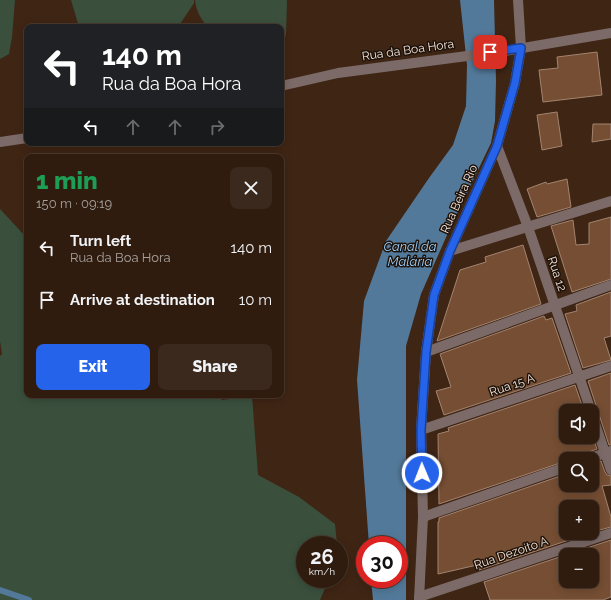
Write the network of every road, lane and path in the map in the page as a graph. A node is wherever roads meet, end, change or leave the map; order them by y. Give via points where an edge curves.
1 (518, 0) edge
2 (611, 33) edge
3 (521, 48) junction
4 (284, 85) edge
5 (24, 138) edge
6 (0, 142) edge
7 (497, 146) junction
8 (611, 201) edge
9 (528, 227) junction
10 (450, 251) junction
11 (611, 285) edge
12 (554, 305) junction
13 (426, 352) junction
14 (611, 366) edge
15 (579, 376) junction
16 (589, 404) edge
17 (421, 430) junction
18 (599, 431) edge
19 (608, 452) edge
20 (559, 469) edge
21 (611, 470) edge
22 (423, 517) junction
23 (611, 533) edge
24 (419, 599) edge

1 - 3 street, Rua Beira Rio
2 - 3 street, Rua da Boa Hora
3 - 4 street, Rua da Boa Hora via 338,72
3 - 7 street, Rua Beira Rio via 515,83
5 - 6 street
7 - 9 street, Rua 12
7 - 10 street, Rua Beira Rio
8 - 9 street
9 - 10 street
9 - 12 street, Rua 12
10 - 13 street, Rua Beira Rio via 434,295
11 - 12 street
12 - 13 street
12 - 15 street, Rua 12
13 - 17 street, Rua Beira Rio
14 - 15 street, Rua 15 A
15 - 16 street, Rua 12
15 - 17 street, Rua 15 A
17 - 22 street, Rua Beira Rio
18 - 19 street
19 - 21 street
20 - 22 street
22 - 24 street, Rua Beira Rio
23 - 24 street, Rua Dezoito A

